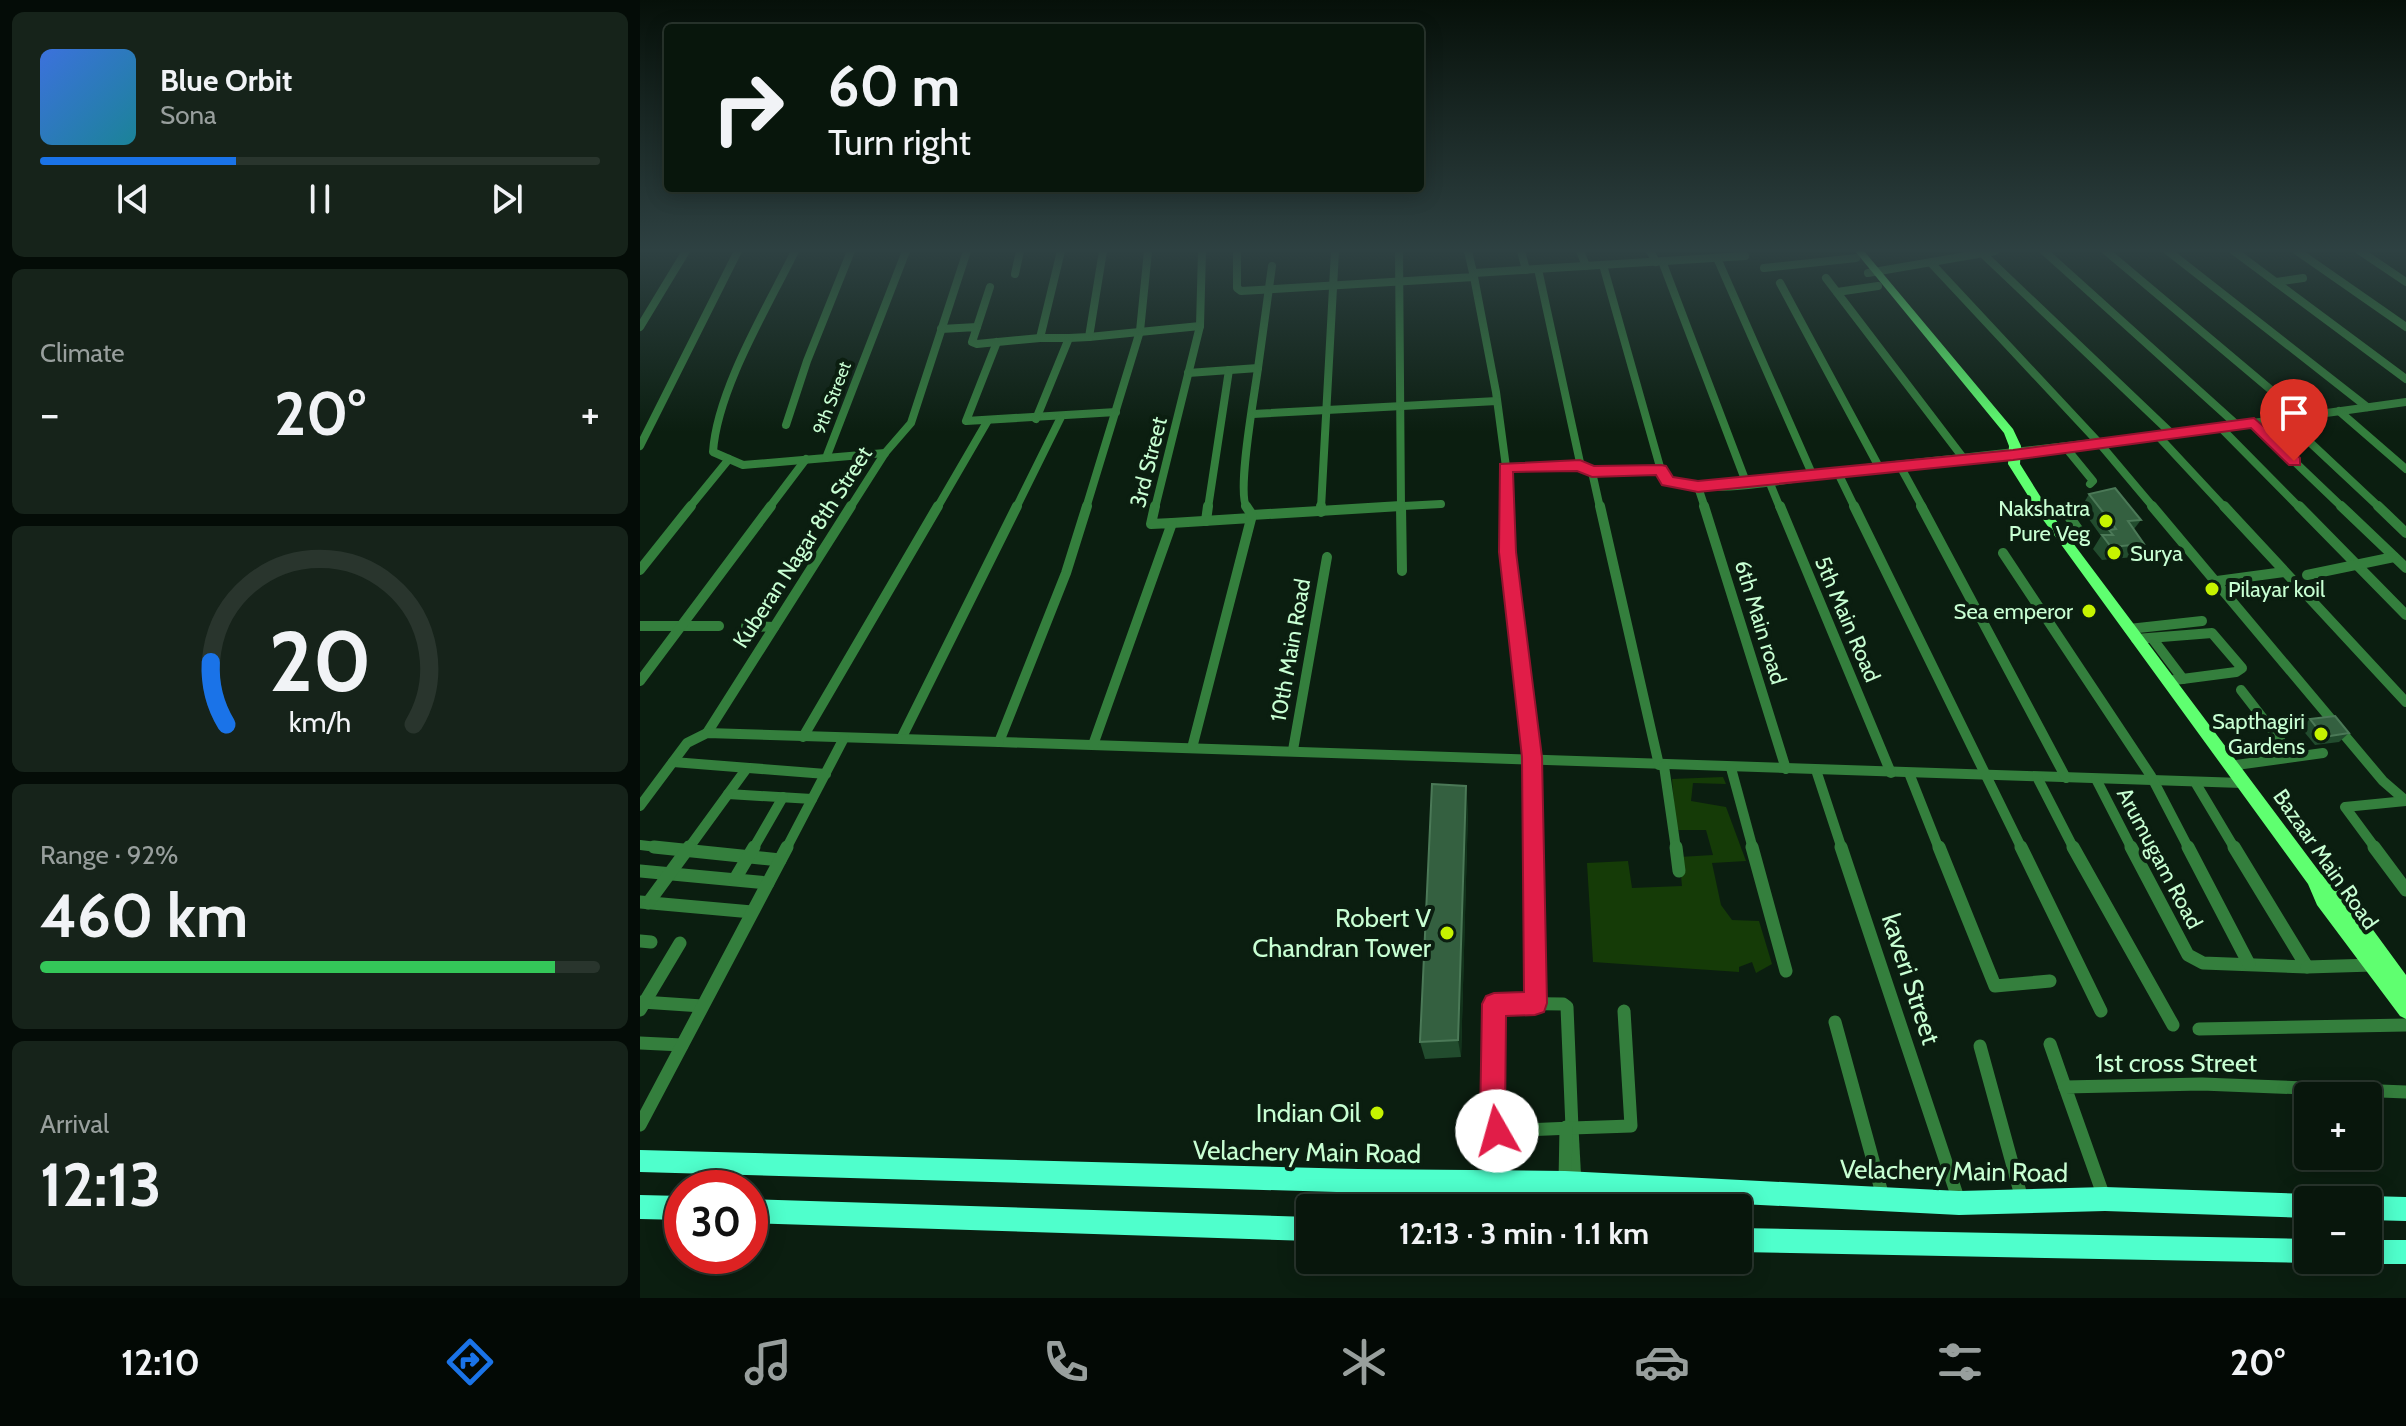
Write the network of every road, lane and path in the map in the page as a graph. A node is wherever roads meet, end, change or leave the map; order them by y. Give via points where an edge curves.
1 (708, 312) edge
2 (767, 312) edge
3 (827, 312) edge
4 (883, 312) edge
5 (947, 312) edge
6 (982, 312) edge
7 (1046, 312) edge
8 (1093, 312) edge
9 (1142, 312) edge
10 (1200, 312) edge
11 (1267, 312) edge
12 (1333, 312) edge
13 (1400, 312) edge
14 (1481, 312) edge
15 (1547, 312) edge
16 (1616, 312) edge
17 (1679, 312) edge
18 (1743, 312) edge
19 (1795, 312) edge
20 (1852, 312) edge
21 (1899, 312) edge
22 (1905, 312) edge
23 (1976, 312) edge
24 (2043, 312) edge
25 (2111, 312) edge
26 (2178, 312) edge
27 (2245, 312) edge
28 (2316, 312) edge
29 (2384, 312) edge
30 (1200, 326) junction
31 (977, 327) junction
32 (2406, 327) edge
33 (941, 329) junction
34 (1140, 331) junction
35 (1089, 337) junction
36 (1040, 338) junction
37 (1069, 338) junction
38 (997, 342) junction
39 (1258, 368) junction
40 (1229, 370) junction
41 (1188, 373) junction
42 (2406, 379) edge
43 (1497, 401) junction
44 (2406, 402) edge
45 (1400, 407) junction
46 (2367, 407) junction
47 (1329, 408) junction
48 (2339, 411) junction
49 (1116, 412) junction
50 (1253, 414) junction
51 (2302, 416) junction
52 (1061, 417) junction
53 (1036, 419) junction
54 (2285, 419) junction
55 (987, 422) junction
56 (2254, 423) junction
57 (652, 424) junction
58 (786, 425) dead end
59 (2237, 425) junction
60 (640, 426) edge
61 (2220, 427) junction
62 (2172, 434) junction
63 (2158, 436) junction
64 (2100, 444) junction
65 (640, 446) edge
66 (2066, 448) junction
67 (885, 453) junction
68 (2013, 453) junction
69 (826, 458) junction
70 (729, 459) junction
71 (806, 459) junction
72 (1964, 459) junction
73 (1580, 465) junction
74 (1900, 466) junction
75 (1506, 467) junction
76 (1879, 467) junction
77 (2406, 469) edge
78 (1661, 470) junction
79 (1592, 472) junction
80 (1838, 473) junction
81 (1813, 476) junction
82 (1769, 481) junction
83 (1746, 482) junction
84 (2090, 484) dead end
85 (1698, 487) junction
86 (1441, 504) dead end
87 (1401, 508) junction
88 (2065, 511) dead end
89 (1321, 512) junction
90 (1252, 517) junction
91 (1206, 521) junction
92 (1172, 523) junction
93 (2080, 532) junction
94 (2405, 532) edge
95 (2059, 533) junction
96 (2087, 543) dead end
97 (2003, 553) dead end
98 (1327, 557) dead end
99 (2394, 557) junction
100 (2357, 566) junction
101 (2406, 568) edge
102 (640, 570) edge
103 (1402, 571) dead end
104 (2284, 572) junction
105 (2307, 575) dead end
106 (2217, 581) junction
107 (2406, 615) edge
108 (2203, 624) dead end
109 (640, 626) edge
110 (683, 626) junction
111 (719, 626) dead end
112 (746, 626) dead end
113 (774, 627) junction
114 (2133, 634) junction
115 (2152, 638) junction
116 (2183, 679) junction
117 (640, 681) edge
118 (2167, 681) junction
119 (2241, 690) dead end
120 (2406, 702) edge
121 (707, 733) junction
122 (803, 737) junction
123 (844, 738) junction
124 (901, 739) junction
125 (999, 742) junction
126 (1093, 745) junction
127 (1192, 748) junction
128 (1293, 750) junction
129 (2323, 753) dead end
130 (1532, 757) junction
131 (2293, 757) junction
132 (673, 762) junction
133 (1661, 765) junction
134 (2229, 766) junction
135 (747, 768) junction
136 (1731, 768) junction
137 (1786, 769) junction
138 (1816, 770) junction
139 (1891, 773) junction
140 (1909, 773) junction
141 (826, 774) junction
142 (1985, 775) junction
143 (2037, 777) junction
144 (2066, 778) junction
145 (2096, 779) junction
146 (2153, 781) junction
147 (2195, 782) junction
148 (2242, 783) junction
149 (728, 794) junction
150 (783, 797) junction
151 (812, 799) junction
152 (2406, 801) edge
153 (640, 806) edge
154 (640, 845) edge
155 (687, 850) junction
156 (749, 856) junction
157 (780, 860) junction
158 (640, 871) edge
159 (1679, 871) dead end
160 (670, 873) junction
161 (735, 879) junction
162 (2315, 879) junction
163 (768, 883) junction
164 (2406, 890) edge
165 (644, 903) edge
166 (752, 912) junction
167 (680, 943) dead end
168 (2249, 964) junction
169 (2373, 965) junction
170 (2307, 967) junction
171 (1786, 971) dead end
172 (2050, 981) dead end
173 (2406, 990) edge
174 (1535, 1003) junction
175 (642, 1004) edge
176 (702, 1006) junction
177 (2406, 1010) edge
178 (1624, 1011) dead end
179 (2101, 1011) dead end
180 (1835, 1022) dead end
181 (2173, 1025) dead end
182 (2406, 1025) edge
183 (2199, 1029) dead end
184 (640, 1043) edge
185 (2050, 1044) dead end
186 (682, 1045) junction
187 (1980, 1046) dead end
188 (2065, 1087) junction
189 (2406, 1092) edge
190 (640, 1125) edge
191 (1570, 1127) junction
192 (640, 1161) edge
193 (1383, 1182) junction
194 (1570, 1184) junction
195 (1382, 1194) edge
196 (1884, 1199) junction
197 (2105, 1199) junction
198 (1959, 1203) junction
199 (2023, 1203) junction
200 (2294, 1206) edge
201 (640, 1207) edge
202 (664, 1208) edge
203 (2382, 1208) edge
204 (2406, 1209) edge
205 (768, 1212) edge
206 (1296, 1229) edge
207 (1752, 1240) edge
208 (2294, 1251) edge
209 (2382, 1252) edge
210 (2406, 1252) edge

1 - 57 street
2 - 70 street via 720,415 712,446 716,455
3 - 58 street
4 - 69 street, 9th Street
5 - 33 street, Kuberan Nagar 8th Street
6 - 31 street
7 - 36 street
8 - 35 street
9 - 34 street
10 - 30 street, 3rd Street
11 - 39 street
12 - 47 street
13 - 45 street
14 - 43 street
15 - 73 street
16 - 78 street
17 - 83 street
18 - 81 street
19 - 76 street
20 - 72 street
21 - 68 main road
22 - 68 main road, Bazaar Main Road via 2001,422 2014,442
23 - 64 street
24 - 62 street
25 - 59 street
26 - 51 street
27 - 46 street
28 - 42 street
29 - 32 street
30 - 34 street
30 - 41 street, 3rd Street
31 - 33 street
31 - 38 street via 974,344
33 - 67 street, Kuberan Nagar 8th Street via 911,423
34 - 35 street
34 - 49 street
35 - 37 street
36 - 37 street
36 - 38 street
37 - 53 street
38 - 55 street via 965,419
39 - 40 street
39 - 50 street
40 - 41 street
40 - 91 street
41 - 92 street, 3rd Street via 1151,524
43 - 45 street
43 - 75 street
44 - 46 street
45 - 47 street
45 - 87 street
46 - 48 street
47 - 50 street
47 - 89 street
48 - 51 street
48 - 77 street
49 - 52 street
49 - 125 street via 1066,573
50 - 90 street via 1243,482 1243,503
51 - 54 street
52 - 53 street
52 - 124 street
53 - 55 street
54 - 56 street
54 - 94 street
55 - 122 street
56 - 59 street
56 - 99 street
57 - 60 street
57 - 65 street
59 - 61 street
61 - 62 street
61 - 100 street
62 - 63 street
63 - 64 street
63 - 104 street
64 - 66 street
64 - 106 street
66 - 68 street
66 - 84 street via 2093,481
67 - 69 street
67 - 113 street, Kuberan Nagar 8th Street
68 - 72 street
68 - 95 main road, Bazaar Main Road via 2020,476
69 - 71 street, 9th Street
70 - 71 street, 9th Street via 743,465
70 - 102 street
71 - 110 street
72 - 74 street
73 - 75 street
73 - 79 street
74 - 76 street
74 - 144 street
75 - 130 street via 1508,552
76 - 80 street
78 - 79 street
78 - 85 street via 1668,481
79 - 133 street
80 - 81 street
80 - 142 street
81 - 82 street
82 - 83 street
82 - 139 street, 5th Main Road
83 - 85 street
85 - 137 street, 6th Main road
86 - 87 street
87 - 89 street
87 - 103 street
88 - 93 street
89 - 90 street
90 - 91 street
90 - 127 street
91 - 92 street
92 - 126 street, 3rd Street
93 - 95 street
93 - 96 street
95 - 114 main road, Bazaar Main Road
97 - 146 street
98 - 128 street, 10th Main Road
99 - 100 street
99 - 101 street
100 - 105 street
100 - 107 street
104 - 106 street
104 - 120 street
106 - 152 street via 2383,781
108 - 114 street
109 - 110 street
110 - 111 street
110 - 117 street
112 - 113 street
113 - 121 street, Kuberan Nagar 8th Street
114 - 115 street
114 - 118 main road, Bazaar Main Road
115 - 116 street
115 - 116 street via 2212,633 2242,668
116 - 118 street
118 - 134 main road, Bazaar Main Road
119 - 131 street
121 - 122 street
121 - 132 street, Kuberan Nagar 8th Street via 687,743
122 - 123 street
123 - 124 street
123 - 141 street
124 - 125 street
125 - 126 street
126 - 127 street
127 - 128 street
128 - 130 street
129 - 131 street
130 - 133 street
130 - 174 street
131 - 134 street
132 - 135 street
132 - 153 street, Kuberan Nagar 8th Street
133 - 136 street
133 - 159 street
134 - 148 main road, Bazaar Main Road
135 - 141 street
135 - 149 street
136 - 137 street
136 - 171 street
137 - 138 street
138 - 139 street
138 - 198 street, kaveri Street
139 - 140 street
140 - 142 street
140 - 172 street via 1995,986
141 - 151 street
142 - 143 street
142 - 179 street
143 - 144 street
143 - 181 street
144 - 145 street
145 - 146 street
145 - 168 street, Arumugam Road via 2188,955 2203,963
146 - 147 street
146 - 168 street
147 - 148 street
147 - 170 street
148 - 162 main road, Bazaar Main Road
149 - 150 street
149 - 155 street
150 - 151 street
150 - 156 street
151 - 157 street
152 - 164 street via 2345,807
154 - 155 street
155 - 156 street
155 - 160 street
156 - 157 street
156 - 161 street
157 - 163 street
158 - 160 street
160 - 161 street
160 - 165 street
161 - 163 street
162 - 169 main road, Bazaar Main Road via 2323,899
162 - 173 main road via 2340,899
163 - 166 street
165 - 166 street
166 - 176 street
167 - 175 street
168 - 170 street
169 - 170 street
169 - 177 main road, Bazaar Main Road
174 - 191 street via 1567,1007
174 - 191 street via 1494,1004 1492,1124 1497,1131
175 - 176 street
176 - 186 street
178 - 191 street via 1631,1126
180 - 196 street
182 - 183 street
184 - 186 street
185 - 188 street
186 - 190 street
187 - 199 street
188 - 189 street, 1st cross Street via 2202,1084
188 - 197 street, 1st cross Street
191 - 194 street
192 - 193 main road, Velachery Main Road
193 - 194 main road, Velachery Main Road
193 - 195 main road
194 - 196 main road, Velachery Main Road
196 - 198 main road, Velachery Main Road
197 - 199 main road, Velachery Main Road
197 - 200 main road, Velachery Main Road
198 - 199 main road, Velachery Main Road
201 - 202 main road
203 - 204 main road
205 - 206 main road
207 - 208 main road
209 - 210 main road

